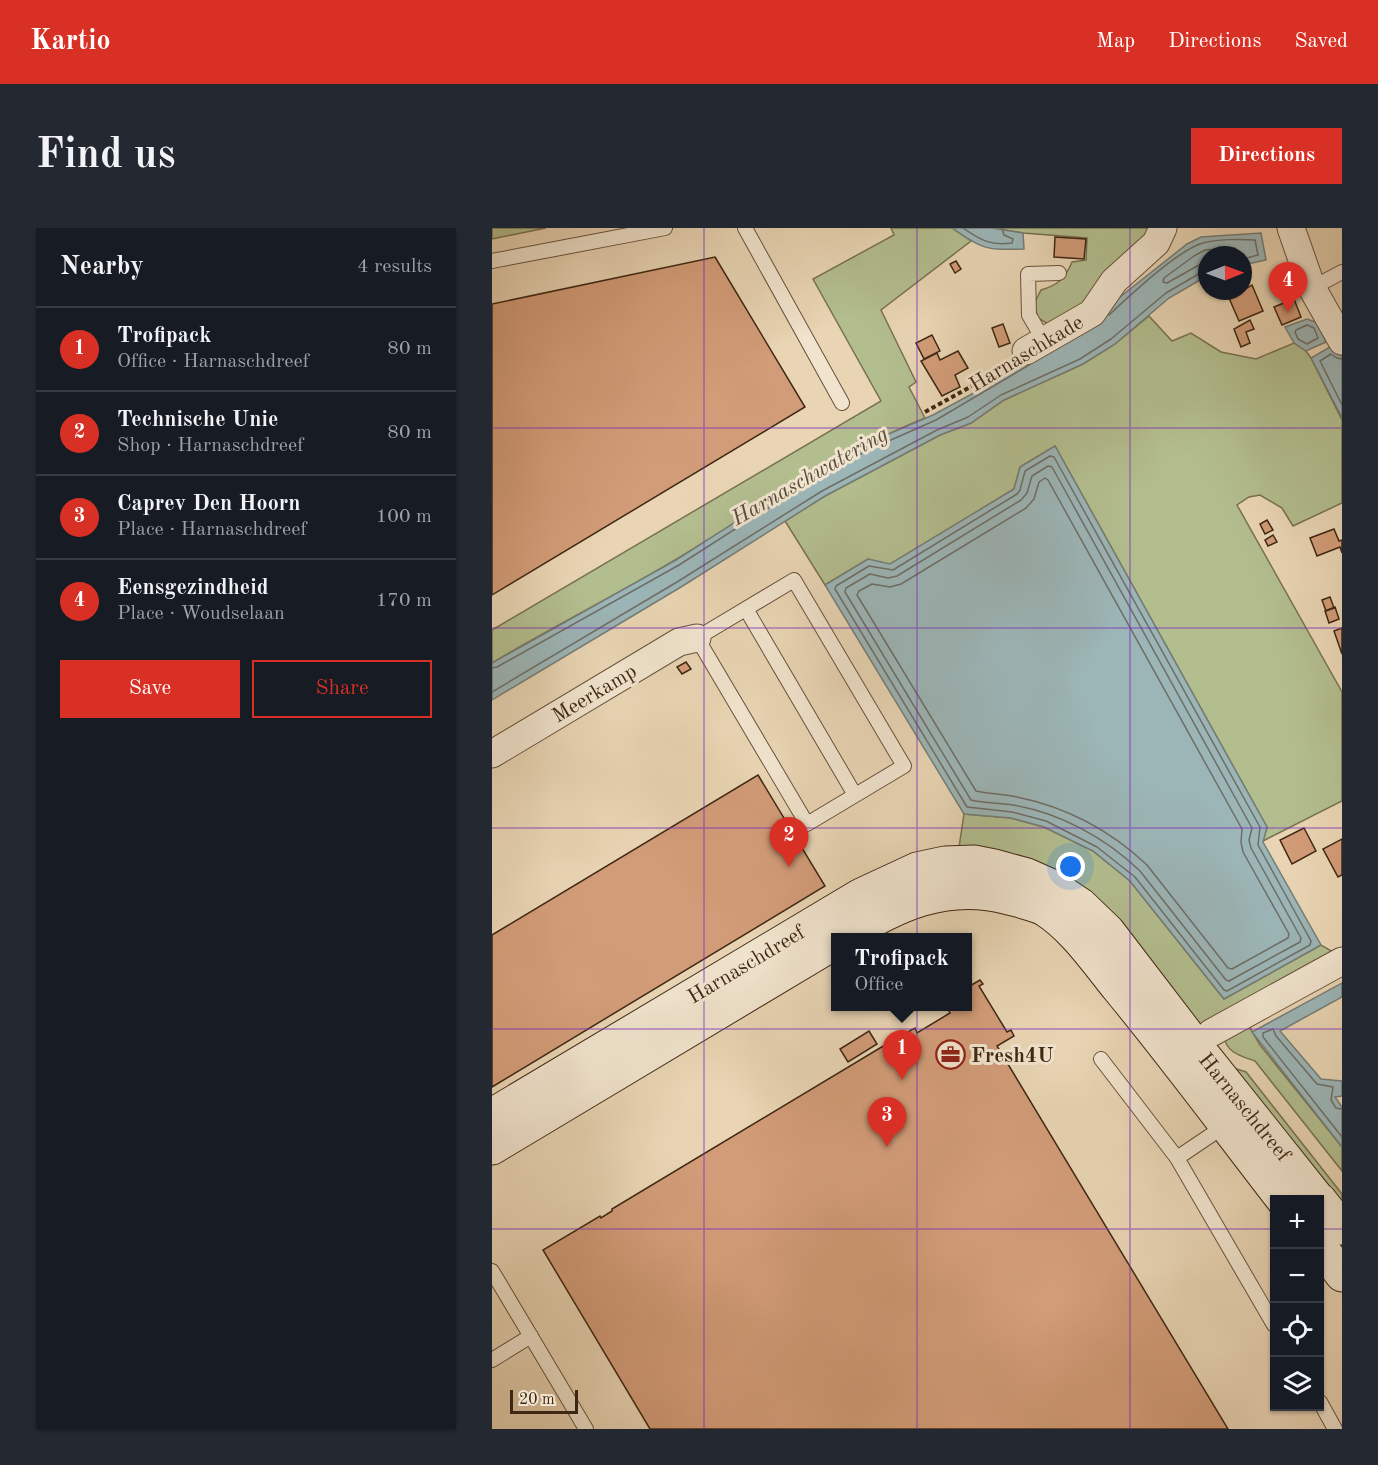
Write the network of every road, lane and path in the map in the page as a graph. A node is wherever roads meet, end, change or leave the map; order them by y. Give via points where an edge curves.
1 (665, 228) edge
2 (745, 228) edge
3 (1162, 228) edge
4 (1291, 228) edge
5 (492, 261) edge
6 (1342, 272) edge
7 (1059, 273) dead end
8 (1312, 288) junction
9 (1342, 341) edge
10 (1035, 346) junction
11 (842, 403) dead end
12 (925, 412) dead end
13 (746, 609) junction
14 (697, 638) junction
15 (492, 754) edge
16 (855, 795) junction
17 (852, 933) edge
18 (831, 945) edge
19 (1342, 961) edge
20 (1211, 1034) dead end
21 (1101, 1059) dead end
22 (492, 1115) edge
23 (1236, 1117) junction
24 (492, 1148) edge
25 (1177, 1158) junction
26 (1280, 1195) edge
27 (1314, 1195) edge
28 (1324, 1206) edge
29 (1342, 1228) edge
30 (1322, 1249) edge
31 (492, 1270) edge
32 (1342, 1275) edge
33 (1270, 1316) edge
34 (531, 1336) junction
35 (492, 1360) edge
36 (1324, 1409) edge
37 (586, 1429) edge
38 (1335, 1429) edge

1 - 5 lane
2 - 11 lane
3 - 10 street, Harnaschkade via 1156,243 1114,281 1092,313
4 - 8 street
6 - 8 lane
7 - 10 lane via 1028,274
8 - 9 street
10 - 12 path, Harnaschkade
13 - 14 lane
13 - 16 lane
13 - 16 lane via 794,580 880,725 904,766
14 - 15 street, Meerkamp via 679,642
14 - 16 lane via 807,824
17 - 23 street, Harnaschdreef via 901,906 936,895 974,891 1042,909 1080,942
18 - 24 street, Harnaschdreef
19 - 20 street
21 - 25 lane
22 - 23 street, Harnaschdreef via 861,895 917,869 974,862 1027,875 1054,887 1081,905 1108,931
23 - 25 lane
23 - 26 street, Harnaschdreef
23 - 27 street, Harnaschdreef
25 - 33 lane
28 - 29 street, Harnaschdreef
30 - 32 street
31 - 34 lane
34 - 35 lane
34 - 37 lane
36 - 38 lane

